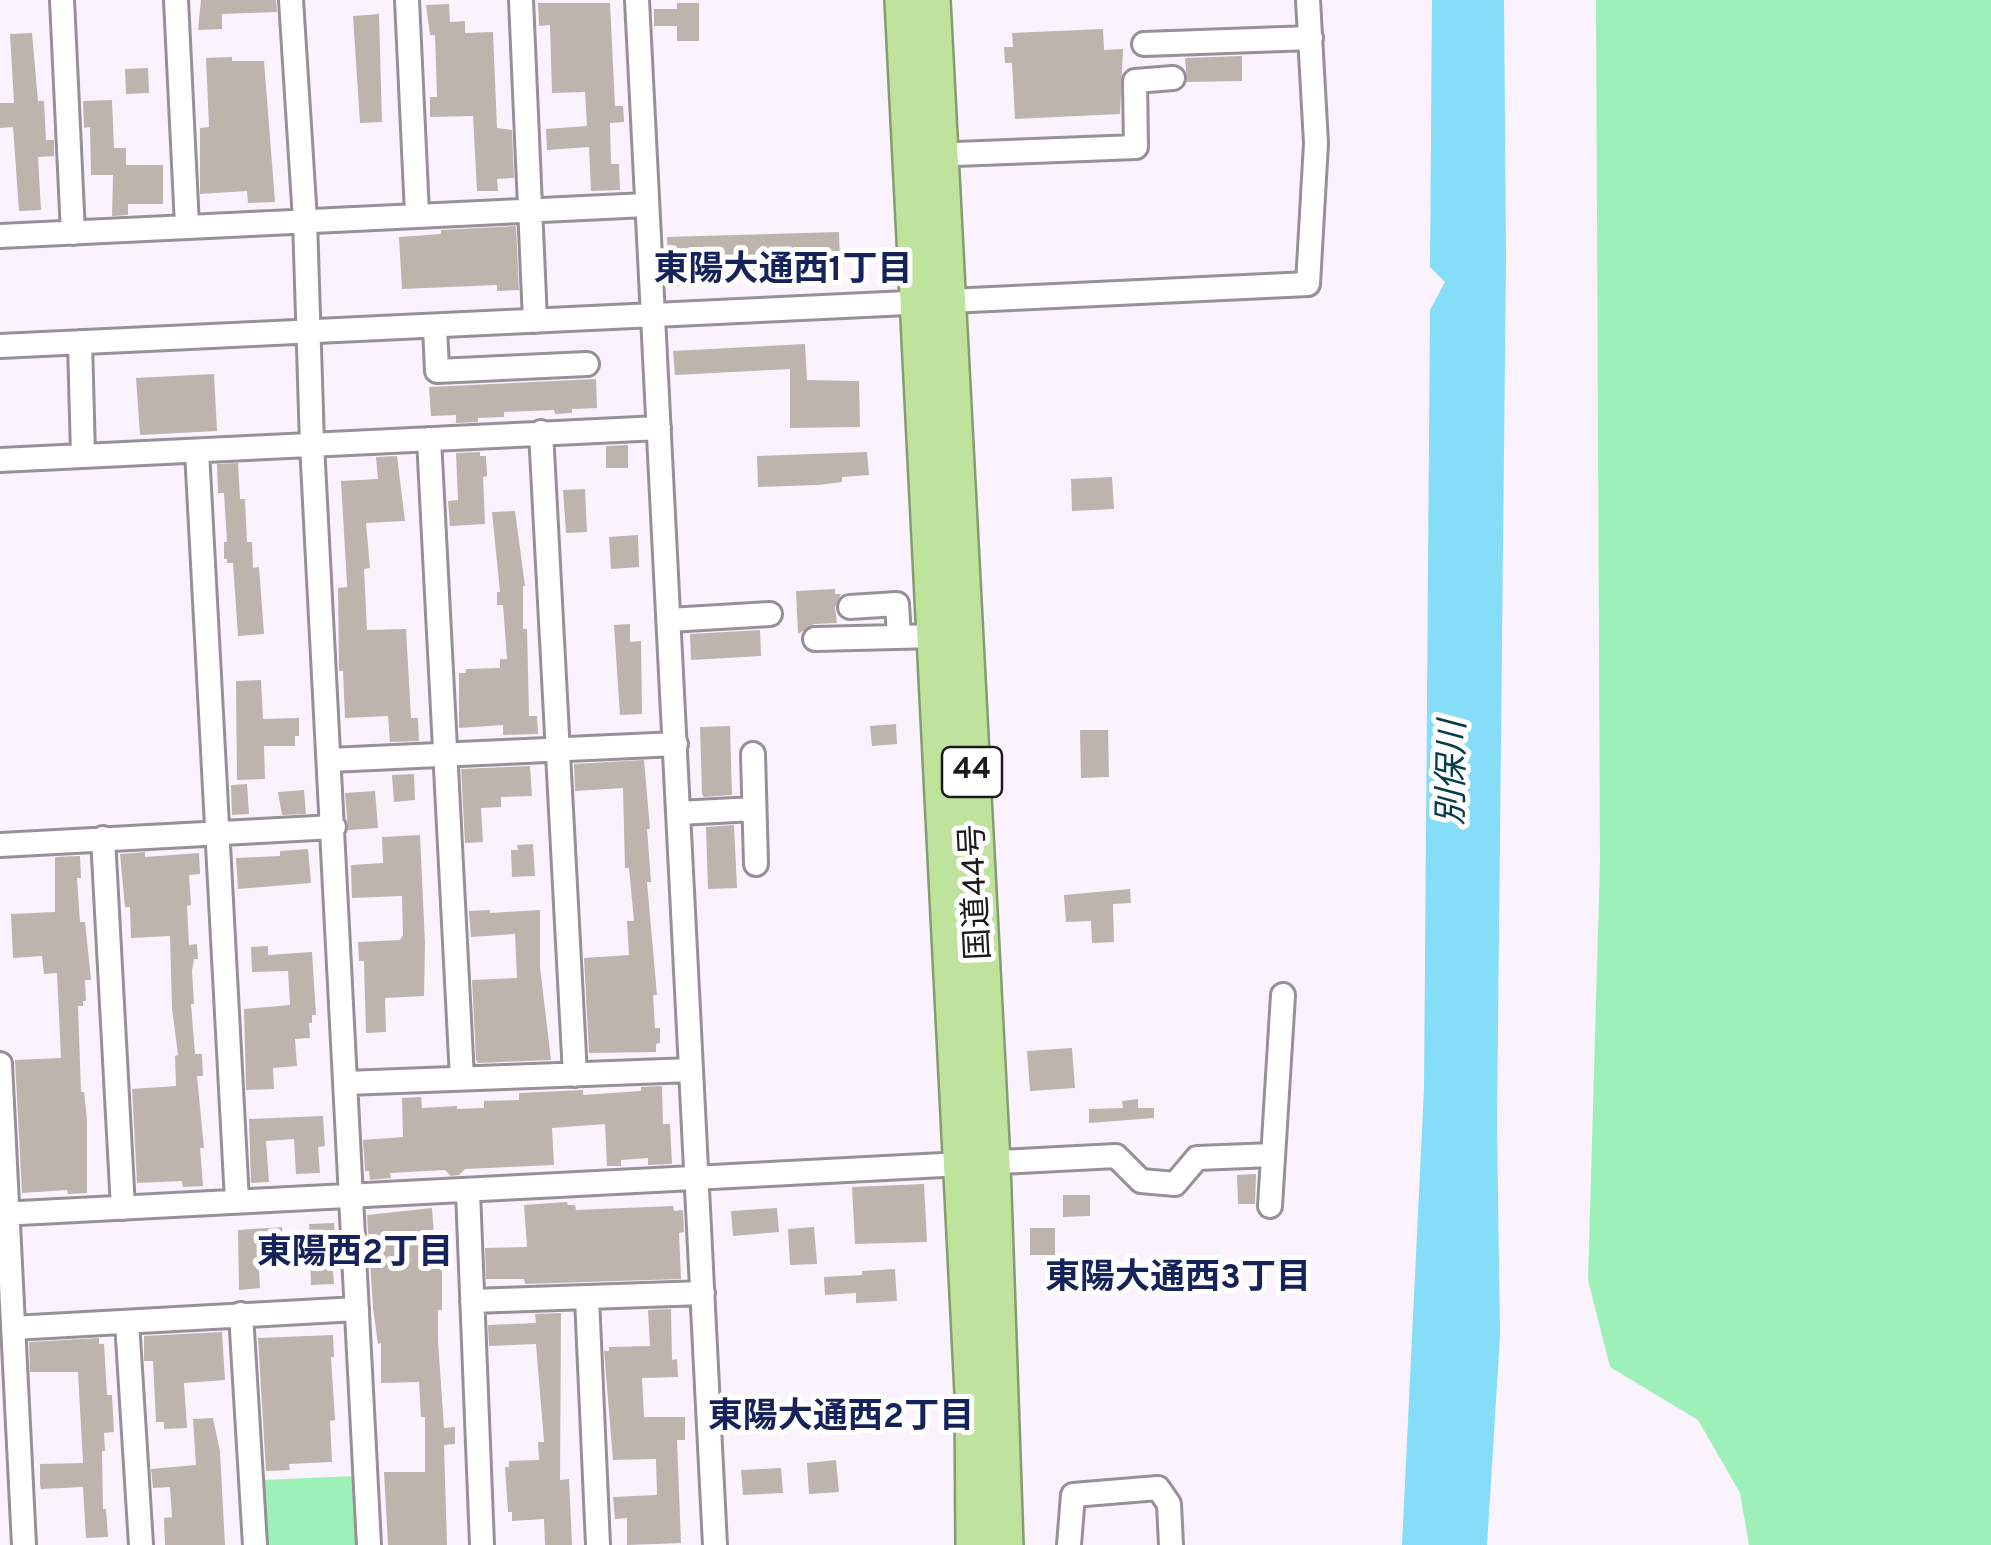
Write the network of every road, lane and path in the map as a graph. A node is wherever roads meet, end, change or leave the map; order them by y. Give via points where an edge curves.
1 (62, 0) edge
2 (176, 0) edge
3 (291, 0) edge
4 (406, 0) edge
5 (521, 0) edge
6 (637, 0) edge
7 (903, 0) edge
8 (935, 0) edge
9 (1308, 0) edge
10 (1311, 38) junction
11 (1144, 44) dead end
12 (1172, 78) dead end
13 (925, 155) junction
14 (646, 205) junction
15 (532, 210) junction
16 (417, 214) junction
17 (305, 220) junction
18 (188, 226) junction
19 (73, 233) junction
20 (0, 236) edge
21 (933, 303) junction
22 (652, 316) junction
23 (524, 322) junction
24 (435, 326) junction
25 (309, 333) junction
26 (80, 342) junction
27 (0, 346) edge
28 (587, 364) dead end
29 (514, 368) junction
30 (658, 428) junction
31 (542, 432) junction
32 (428, 439) junction
33 (312, 444) junction
34 (197, 450) junction
35 (83, 455) junction
36 (0, 460) edge
37 (850, 607) dead end
38 (770, 614) dead end
39 (669, 620) junction
40 (936, 636) junction
41 (899, 637) junction
42 (815, 639) dead end
43 (676, 744) junction
44 (557, 749) junction
45 (753, 754) dead end
46 (444, 756) junction
47 (330, 760) junction
48 (754, 808) junction
49 (679, 813) junction
50 (334, 826) junction
51 (220, 834) junction
52 (103, 838) junction
53 (0, 844) edge
54 (756, 864) dead end
55 (1282, 995) dead end
56 (0, 1064) edge
57 (691, 1070) junction
58 (575, 1075) junction
59 (462, 1078) junction
60 (346, 1083) junction
61 (1274, 1154) junction
62 (976, 1164) junction
63 (697, 1180) junction
64 (468, 1192) junction
65 (350, 1196) junction
66 (236, 1201) junction
67 (1270, 1206) dead end
68 (123, 1208) junction
69 (3, 1214) edge
70 (703, 1293) junction
71 (587, 1298) junction
72 (472, 1302) junction
73 (357, 1310) junction
74 (241, 1314) junction
75 (128, 1322) junction
76 (13, 1328) junction
77 (24, 1545) edge
78 (141, 1545) edge
79 (254, 1545) edge
80 (369, 1545) edge
81 (482, 1545) edge
82 (598, 1545) edge
83 (716, 1545) edge
84 (974, 1545) edge
85 (1004, 1545) edge
86 (1069, 1545) edge
87 (1171, 1545) edge

1 - 19 street
2 - 18 street
3 - 17 street
4 - 16 street
5 - 15 street
6 - 14 street
7 - 13 highway, 国道44号 / 44
8 - 13 highway, 国道44号 / 44
9 - 10 street
10 - 11 street
10 - 21 street via 1316,143 1308,284
12 - 13 street via 1135,81 1136,146
13 - 21 highway, 国道44号 / 44
14 - 15 street
14 - 22 street
15 - 16 street
15 - 23 street
16 - 17 street
17 - 18 street
17 - 25 street
18 - 19 street
19 - 20 street
21 - 22 street
21 - 40 highway, 国道44号 / 44
21 - 62 highway, 国道44号 / 44
22 - 23 street
22 - 30 street
23 - 24 street
23 - 29 street
24 - 25 street
24 - 29 street via 437,372
25 - 26 street
25 - 33 street
26 - 27 street
26 - 35 street
28 - 29 street
30 - 31 street
30 - 39 street
31 - 32 street
31 - 44 street
32 - 33 street
32 - 46 street
33 - 34 street
33 - 47 street
34 - 35 street
34 - 51 street
35 - 36 street
37 - 41 street via 896,604
38 - 39 street
39 - 43 street
40 - 41 street
40 - 62 highway, 国道44号 / 44
41 - 42 street
43 - 44 street
43 - 49 street
44 - 46 street
44 - 58 street
45 - 48 street
46 - 47 street
46 - 59 street
47 - 50 street
48 - 49 street
48 - 54 street
49 - 57 street
50 - 51 street
50 - 60 street
51 - 52 street
51 - 66 street
52 - 53 street
52 - 68 street
55 - 61 street
56 - 69 street
57 - 58 street
57 - 63 street
58 - 59 street
59 - 60 street
60 - 65 street
61 - 62 street via 1197,1158 1175,1184 1142,1182 1116,1156
61 - 67 street
62 - 63 street
62 - 84 highway, 国道44号 / 44
62 - 85 highway, 国道44号 / 44
63 - 64 street
63 - 70 street
64 - 65 street
64 - 72 street
65 - 66 street
65 - 73 street
66 - 68 street
68 - 69 street
69 - 76 street
70 - 71 street
70 - 83 street
71 - 72 street
71 - 82 street
72 - 81 street
73 - 74 street
73 - 80 street
74 - 75 street
74 - 79 street
75 - 76 street
75 - 78 street
76 - 77 street
86 - 87 street via 1073,1495 1158,1488 1168,1504

